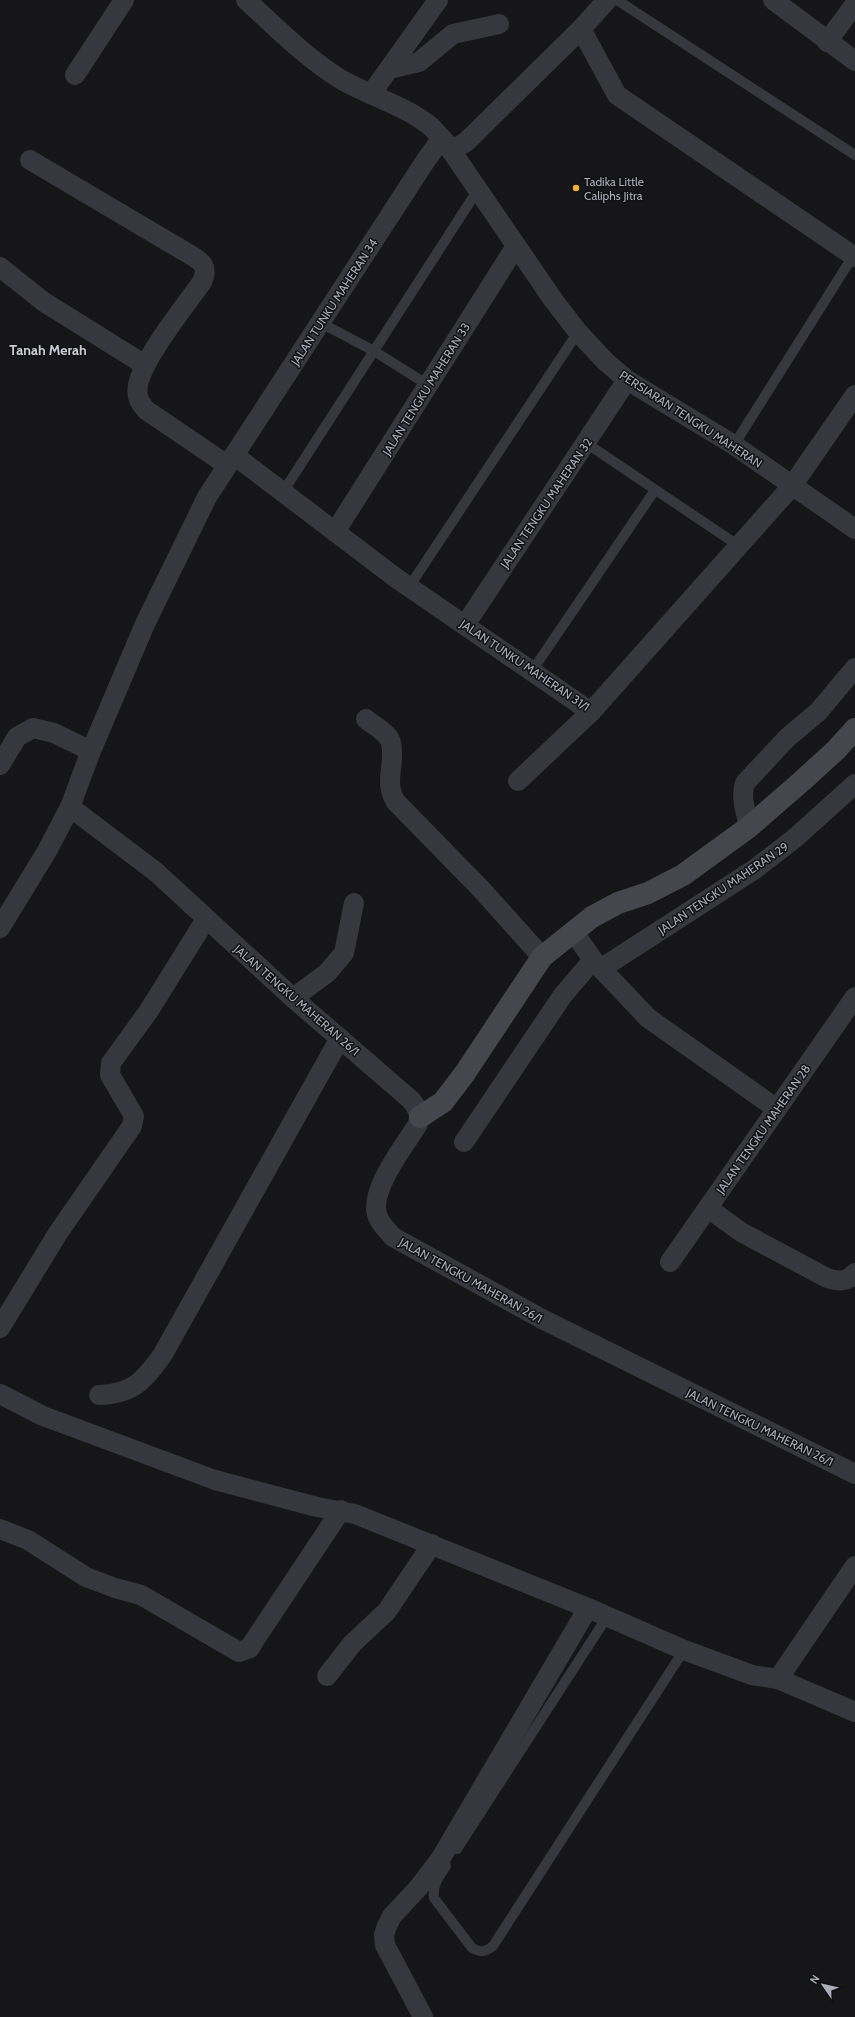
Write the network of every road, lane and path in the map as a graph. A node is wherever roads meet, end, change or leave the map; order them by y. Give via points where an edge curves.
1 (124, 0) edge
2 (246, 0) edge
3 (438, 0) edge
4 (607, 0) edge
5 (617, 0) edge
6 (773, 0) edge
7 (855, 4) edge
8 (499, 24) dead end
9 (581, 29) junction
10 (827, 42) junction
11 (855, 62) edge
12 (389, 69) junction
13 (75, 75) dead end
14 (370, 94) junction
15 (447, 144) junction
16 (855, 155) edge
17 (30, 160) dead end
18 (477, 191) junction
19 (516, 246) junction
20 (854, 256) edge
21 (0, 267) edge
22 (321, 323) junction
23 (578, 332) junction
24 (374, 351) junction
25 (145, 365) junction
26 (628, 380) junction
27 (428, 385) junction
28 (855, 395) edge
29 (586, 443) junction
30 (734, 445) junction
31 (230, 460) junction
32 (792, 486) junction
33 (655, 490) junction
34 (283, 492) junction
35 (855, 529) edge
36 (335, 532) junction
37 (739, 546) junction
38 (409, 587) junction
39 (465, 625) junction
40 (855, 668) edge
41 (532, 671) junction
42 (591, 712) junction
43 (366, 719) dead end
44 (855, 729) edge
45 (91, 751) junction
46 (0, 766) edge
47 (518, 780) dead end
48 (855, 784) edge
49 (70, 807) junction
50 (749, 827) junction
51 (354, 903) dead end
52 (206, 919) junction
53 (0, 928) edge
54 (573, 931) junction
55 (542, 957) junction
56 (598, 964) junction
57 (855, 997) edge
58 (293, 998) junction
59 (340, 1038) junction
60 (777, 1109) junction
61 (420, 1117) junction
62 (464, 1142) dead end
63 (708, 1208) junction
64 (670, 1262) dead end
65 (855, 1273) edge
66 (0, 1328) edge
67 (0, 1394) edge
68 (99, 1395) dead end
69 (855, 1474) edge
70 (341, 1510) junction
71 (0, 1529) edge
72 (432, 1544) junction
73 (855, 1566) edge
74 (588, 1608) junction
75 (608, 1617) junction
76 (684, 1650) junction
77 (327, 1676) dead end
78 (778, 1679) junction
79 (855, 1712) edge
80 (423, 2017) edge

1 - 13 street
2 - 14 street, PERSIARAN TENGKU MAHERAN via 320,66
3 - 12 street
4 - 9 street
5 - 16 lane
6 - 10 street
7 - 10 street
8 - 12 street via 453,34 419,62
9 - 15 street via 466,142
9 - 20 street via 617,95
10 - 11 street
12 - 14 street
14 - 15 street, PERSIARAN TENGKU MAHERAN via 406,111 429,126
15 - 18 street, PERSIARAN TENGKU MAHERAN
15 - 22 street, JALAN TUNKU MAHERAN 34 via 426,160
17 - 25 street via 189,254 204,266 206,273 202,282
18 - 19 street, PERSIARAN TENGKU MAHERAN
18 - 24 lane
19 - 23 street, PERSIARAN TENGKU MAHERAN
19 - 27 street, JALAN TENGKU MAHERAN 33
20 - 30 lane
21 - 25 street via 44,302
22 - 24 lane
22 - 31 street, JALAN TUNKU MAHERAN 34
23 - 26 street, PERSIARAN TENGKU MAHERAN via 605,361
23 - 38 lane
24 - 27 lane
24 - 34 lane
25 - 31 street, JALAN TUNKU MAHERAN 31/1 via 138,385 138,394 139,402 146,410
26 - 29 street, JALAN TENGKU MAHERAN 32
26 - 30 street, PERSIARAN TENGKU MAHERAN
27 - 36 street, JALAN TENGKU MAHERAN 33
28 - 32 street, JALAN TUNKU MAHERAN 31/1
29 - 33 lane
29 - 39 street, JALAN TENGKU MAHERAN 32
30 - 32 street, PERSIARAN TENGKU MAHERAN
31 - 34 street, JALAN TUNKU MAHERAN 31/1
31 - 45 street, JALAN TUNKU MAHERAN 34 via 207,497 145,624
32 - 35 street, PERSIARAN TENGKU MAHERAN
32 - 37 street, JALAN TUNKU MAHERAN 31/1
33 - 37 lane
33 - 41 lane
34 - 36 street, JALAN TUNKU MAHERAN 31/1
36 - 38 street, JALAN TUNKU MAHERAN 31/1
37 - 42 street, JALAN TUNKU MAHERAN 31/1
38 - 39 street, JALAN TUNKU MAHERAN 31/1
39 - 41 street, JALAN TUNKU MAHERAN 31/1
40 - 50 street via 818,712 787,738 745,783 743,799
41 - 42 street, JALAN TUNKU MAHERAN 31/1
42 - 47 street
43 - 55 street via 387,736 391,743 390,784 391,794 396,802 481,889
44 - 50 street via 825,761
45 - 46 street via 54,733 33,728 17,737
45 - 49 street, JALAN TUNKU MAHERAN 34
48 - 56 street, JALAN TENGKU MAHERAN 29 via 795,838 755,869
49 - 52 street, JALAN TENGKU MAHERAN 26/1 via 156,872
49 - 53 street, JALAN TUNKU MAHERAN 34 via 47,851
50 - 54 street via 684,875 618,903
51 - 58 street via 344,953 327,973
52 - 58 street, JALAN TENGKU MAHERAN 26/1
52 - 66 street via 148,1012 111,1063 110,1075 134,1116 132,1126 58,1233
54 - 55 street
54 - 56 street
55 - 61 street via 466,1073 443,1102
56 - 60 street via 648,1018
56 - 62 street, JALAN TENGKU MAHERAN 29 via 563,995
57 - 60 street, JALAN TENGKU MAHERAN 28
58 - 59 street, JALAN TENGKU MAHERAN 26/1
59 - 61 street, JALAN TENGKU MAHERAN 26/1 via 411,1100
59 - 68 street via 163,1354 149,1374 137,1385 117,1393
60 - 63 street, JALAN TENGKU MAHERAN 28
61 - 69 street, JALAN TENGKU MAHERAN 26/1 via 376,1199 378,1219 393,1237 542,1319
63 - 64 street, JALAN TENGKU MAHERAN 28
63 - 65 street via 741,1232 826,1278 845,1280
67 - 70 street via 43,1416 215,1480 317,1507
70 - 71 street via 250,1648 239,1652 153,1600 86,1577 28,1540
70 - 72 street
72 - 74 street
72 - 77 street via 387,1611 352,1644
73 - 78 street
74 - 75 street
74 - 80 street via 441,1858 386,1926 385,1945
75 - 76 street
75 - 76 lane via 434,1886 436,1903 472,1948 479,1952 493,1946
76 - 78 street via 752,1675
78 - 79 street

